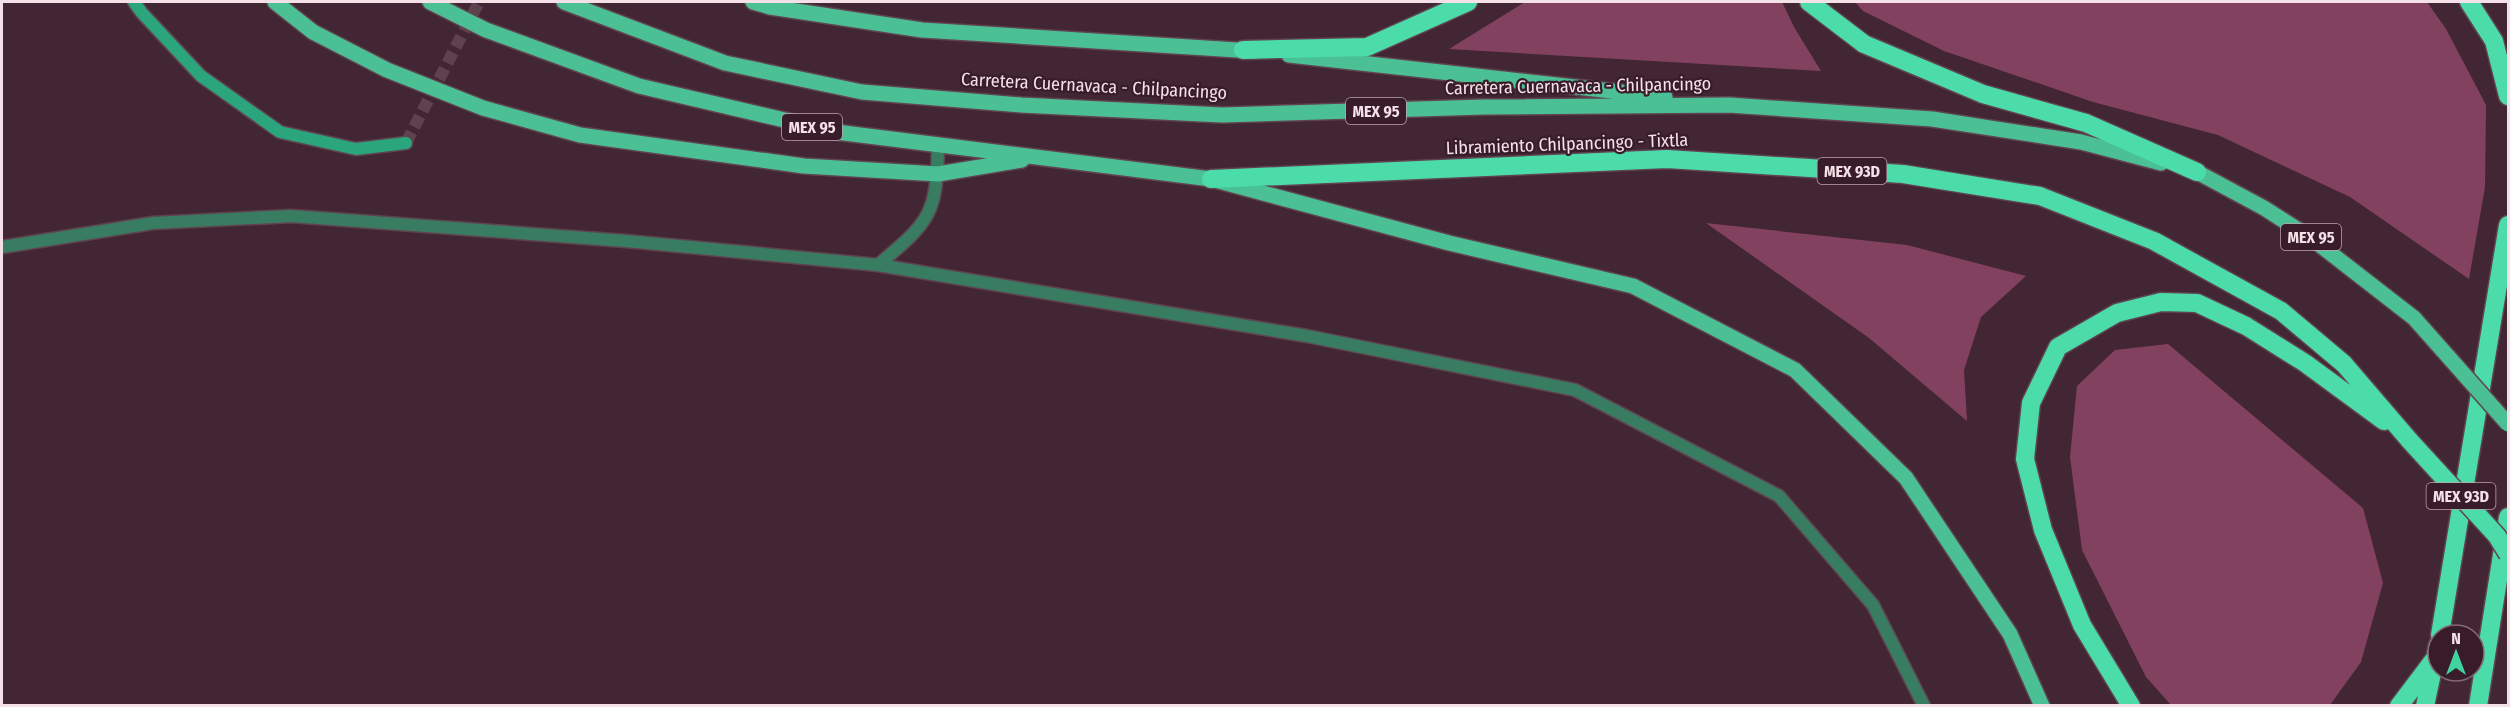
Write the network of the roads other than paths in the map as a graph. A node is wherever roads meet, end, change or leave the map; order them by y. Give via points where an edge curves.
1 (134, 2) edge
2 (275, 2) edge
3 (430, 2) edge
4 (564, 2) edge
5 (753, 2) edge
6 (1468, 2) edge
7 (1809, 2) edge
8 (2469, 2) edge
9 (1243, 50) junction
10 (2508, 96) edge
11 (1729, 105) junction
12 (406, 143) dead end
13 (938, 145) junction
14 (1040, 157) junction
15 (2197, 172) junction
16 (938, 174) junction
17 (1211, 178) junction
18 (2508, 225) edge
19 (2, 247) edge
20 (878, 265) junction
21 (2508, 424) edge
22 (2410, 441) junction
23 (2508, 517) edge
24 (2508, 554) edge
25 (2442, 623) edge
26 (2426, 667) edge
27 (2430, 683) edge
28 (1924, 705) edge
29 (2042, 705) edge
30 (2131, 705) edge
31 (2399, 705) edge
32 (2425, 705) edge
33 (2478, 705) edge

1 - 12 street via 201,76 280,132 356,149
2 - 16 main road via 313,32 387,70 483,108 580,135 804,166
3 - 13 main road, MEX 95 via 486,30 639,86 836,132
4 - 11 main road, Carretera Cuernavaca - Chilpancingo / MEX 95 via 725,63 873,93 1222,115
5 - 9 main road via 770,8 922,30
6 - 9 highway via 1368,46
7 - 15 highway via 1864,44 1983,94 2086,123
8 - 10 highway via 2494,41
9 - 11 main road
11 - 15 main road, Carretera Cuernavaca - Chilpancingo / MEX 95 via 1932,119 2080,142
13 - 14 main road, MEX 95
13 - 16 street
14 - 16 main road
14 - 17 main road, MEX 95
15 - 21 main road, Carretera Cuernavaca - Chilpancingo / MEX 95, bridge via 2311,238 2414,318
16 - 20 street via 932,209 917,232
17 - 22 highway, Libramiento Chilpancingo - Tixtla / MEX 93D via 1667,159 1903,174 2040,196 2154,241 2281,311 2344,364
17 - 29 main road, MEX 95 via 1449,243 1633,286 1795,370 1906,478 2010,634
18 - 25 highway
19 - 20 street via 153,223 291,216
20 - 28 street via 1307,336 1575,390 1779,496 1873,605
22 - 24 highway, Libramiento Chilpancingo - Tixtla / MEX 93D, bridge via 2497,536
22 - 30 highway via 2305,363 2246,326 2197,303 2161,302 2117,313 2058,347 2031,403 2025,459 2043,530 2082,625
23 - 33 highway
26 - 31 highway
27 - 32 highway

